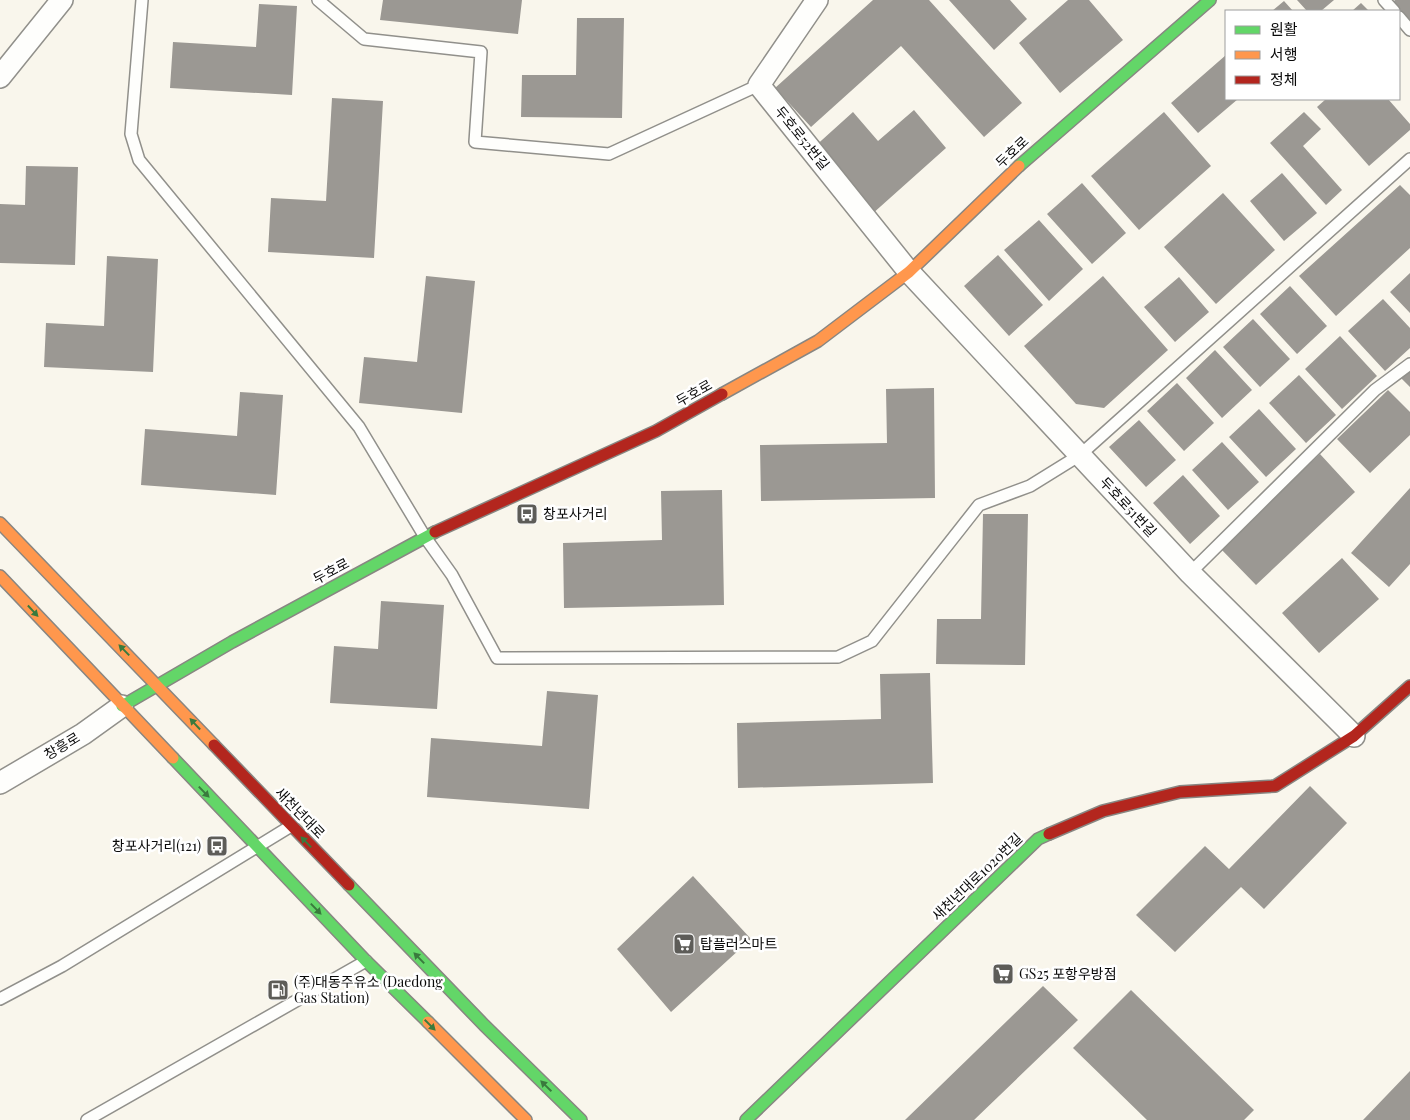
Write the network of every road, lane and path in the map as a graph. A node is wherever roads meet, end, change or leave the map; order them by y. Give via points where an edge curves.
1 (62, 0) edge
2 (142, 0) edge
3 (318, 0) edge
4 (817, 0) edge
5 (1210, 0) edge
6 (1384, 0) edge
7 (1393, 10) edge
8 (1400, 18) edge
9 (1410, 30) edge
10 (0, 77) edge
11 (759, 85) junction
12 (1410, 159) edge
13 (909, 272) junction
14 (1410, 364) edge
15 (1080, 454) junction
16 (0, 523) edge
17 (426, 537) junction
18 (1190, 573) junction
19 (0, 576) edge
20 (54, 577) junction
21 (48, 593) dead end
22 (158, 685) junction
23 (1410, 686) edge
24 (122, 706) junction
25 (1354, 736) junction
26 (0, 783) edge
27 (291, 826) junction
28 (257, 848) junction
29 (366, 961) junction
30 (0, 999) edge
31 (87, 1120) edge
32 (526, 1120) edge
33 (581, 1120) edge
34 (746, 1120) edge

1 - 10 street
2 - 17 lane via 131,134 138,160 359,426
3 - 11 lane via 364,40 481,52 475,142 609,154
4 - 11 street
5 - 13 street, 두호로 via 1028,156
6 - 7 lane
8 - 9 lane
11 - 13 street, 두호로52번길
12 - 15 lane
13 - 15 street, 두호로51번길
13 - 17 street, 두호로 via 818,341 656,431
14 - 18 lane via 1375,390
15 - 17 lane via 1030,486 979,505 872,641 838,657 497,658 452,575
15 - 18 street, 두호로51번길
16 - 20 street, 새천년대로
17 - 22 street, 두호로
18 - 25 street, 두호로51번길
19 -> 24 street
20 - 21 street
22 -> 20 street, 새천년대로
22 - 24 street, 두호로
27 -> 22 street, 새천년대로
23 - 25 street, 새천년대로1020번길
24 - 26 street, 창흥로 via 83,734
24 -> 28 street
25 - 34 street, 새천년대로1020번길 via 1275,786 1180,792 1103,811 1038,839
27 - 28 lane
33 -> 27 street, 새천년대로
28 -> 29 street
28 - 30 lane via 62,966
29 - 31 lane
29 -> 32 street

